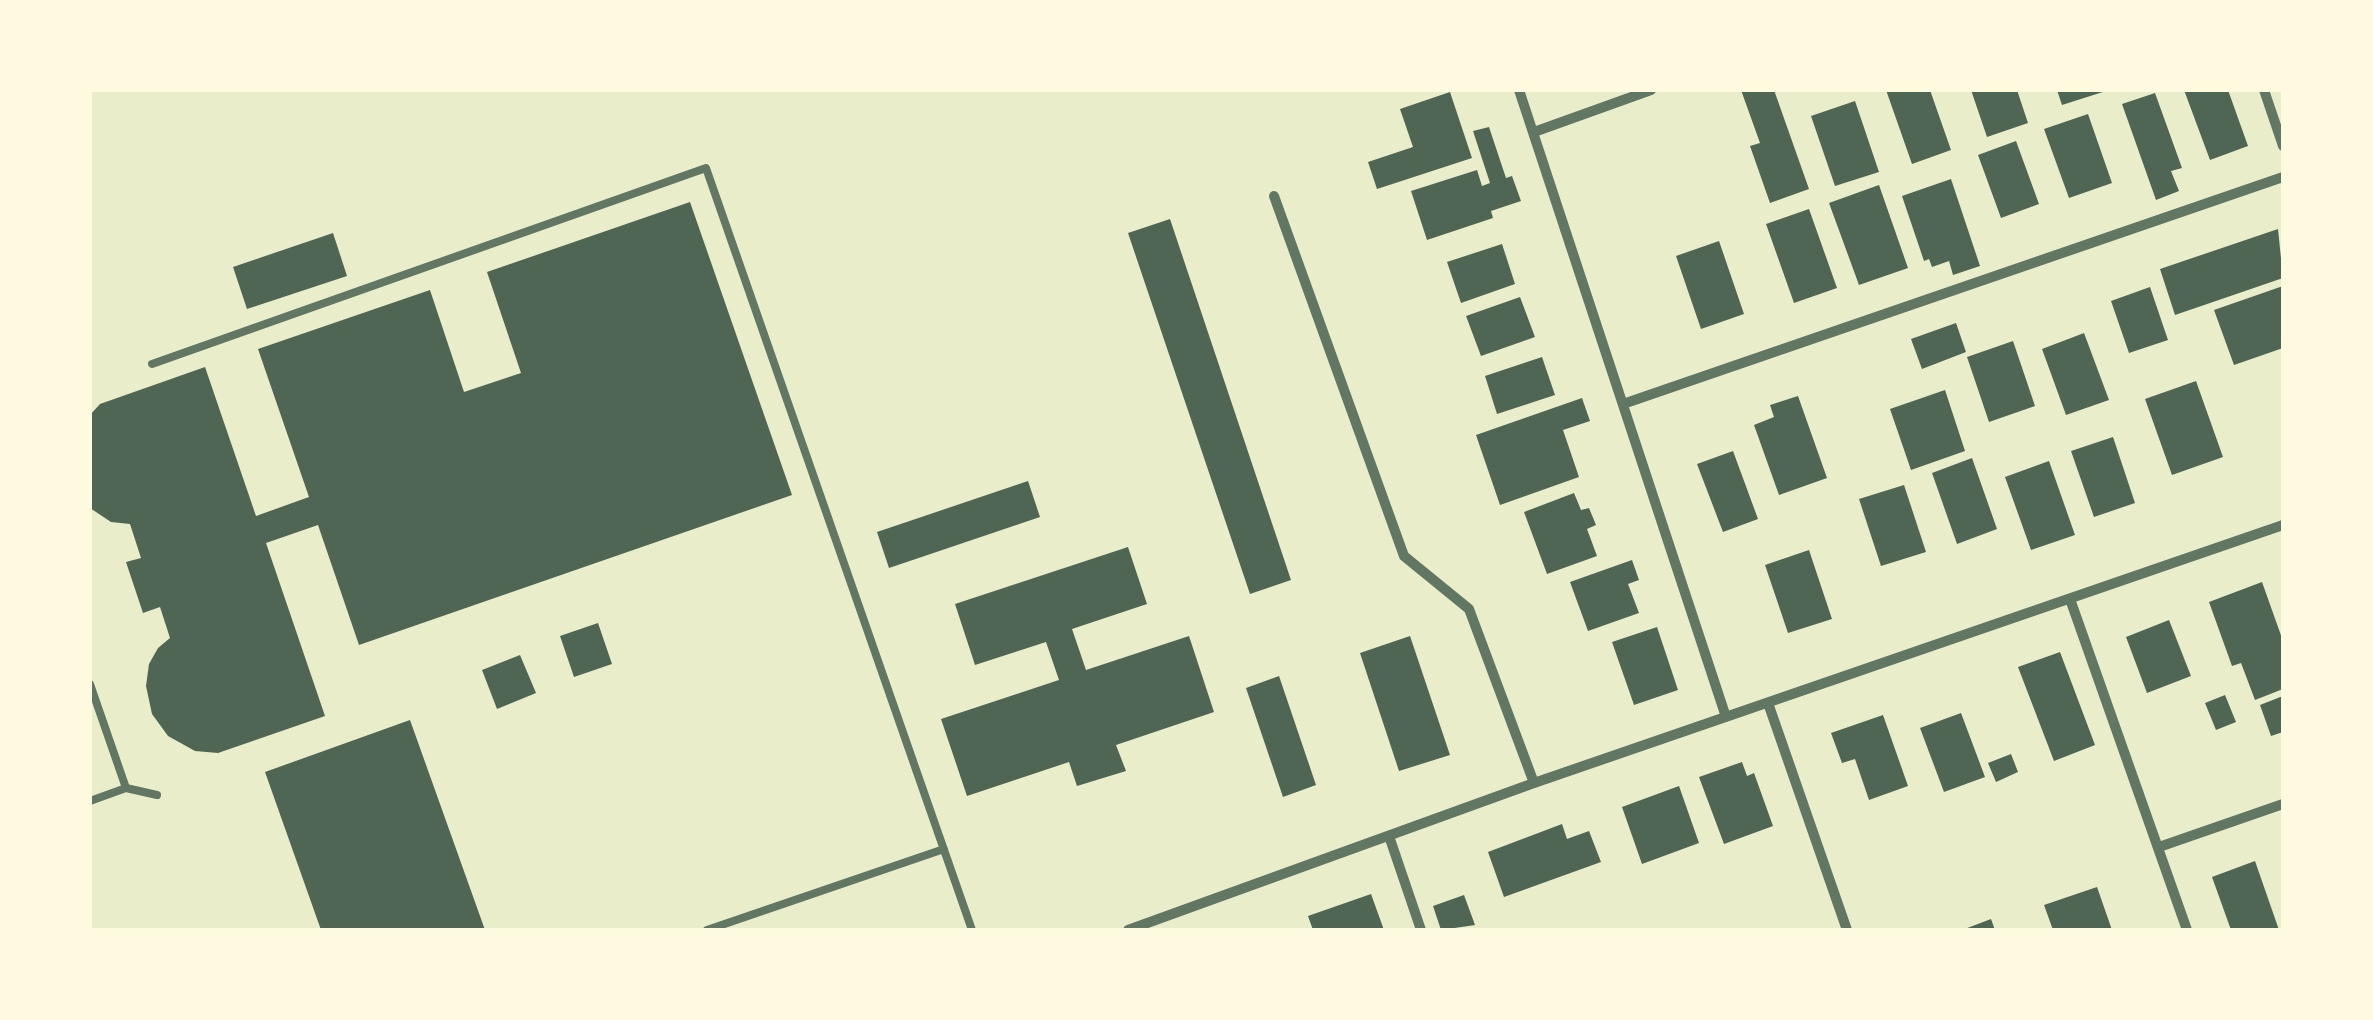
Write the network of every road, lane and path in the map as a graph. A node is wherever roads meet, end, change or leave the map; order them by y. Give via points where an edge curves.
1 (1518, 90) edge
2 (1651, 90) edge
3 (2264, 90) edge
4 (1534, 132) junction
5 (2283, 146) edge
6 (2283, 177) edge
7 (1274, 196) dead end
8 (152, 364) dead end
9 (1623, 404) junction
10 (2283, 525) edge
11 (2070, 598) junction
12 (90, 684) edge
13 (1768, 702) junction
14 (1726, 717) junction
15 (1534, 783) junction
16 (126, 788) junction
17 (158, 795) dead end
18 (90, 801) edge
19 (2283, 804) edge
20 (1389, 836) junction
21 (2159, 847) junction
22 (944, 849) junction
23 (707, 930) edge
24 (972, 930) edge
25 (1128, 930) edge
26 (1421, 930) edge
27 (1847, 930) edge
28 (2187, 930) edge

1 - 4 street
2 - 4 street
3 - 5 street
4 - 9 street
6 - 9 street
7 - 15 street via 1404,556 1469,608
8 - 22 lane via 706,168
9 - 14 street
10 - 11 street
11 - 13 street
11 - 21 street
12 - 16 lane
13 - 14 street
13 - 27 street
14 - 15 street
15 - 20 street
16 - 17 lane
16 - 18 lane
19 - 21 street
20 - 25 street
20 - 26 street
21 - 28 street
22 - 23 lane
22 - 24 lane

